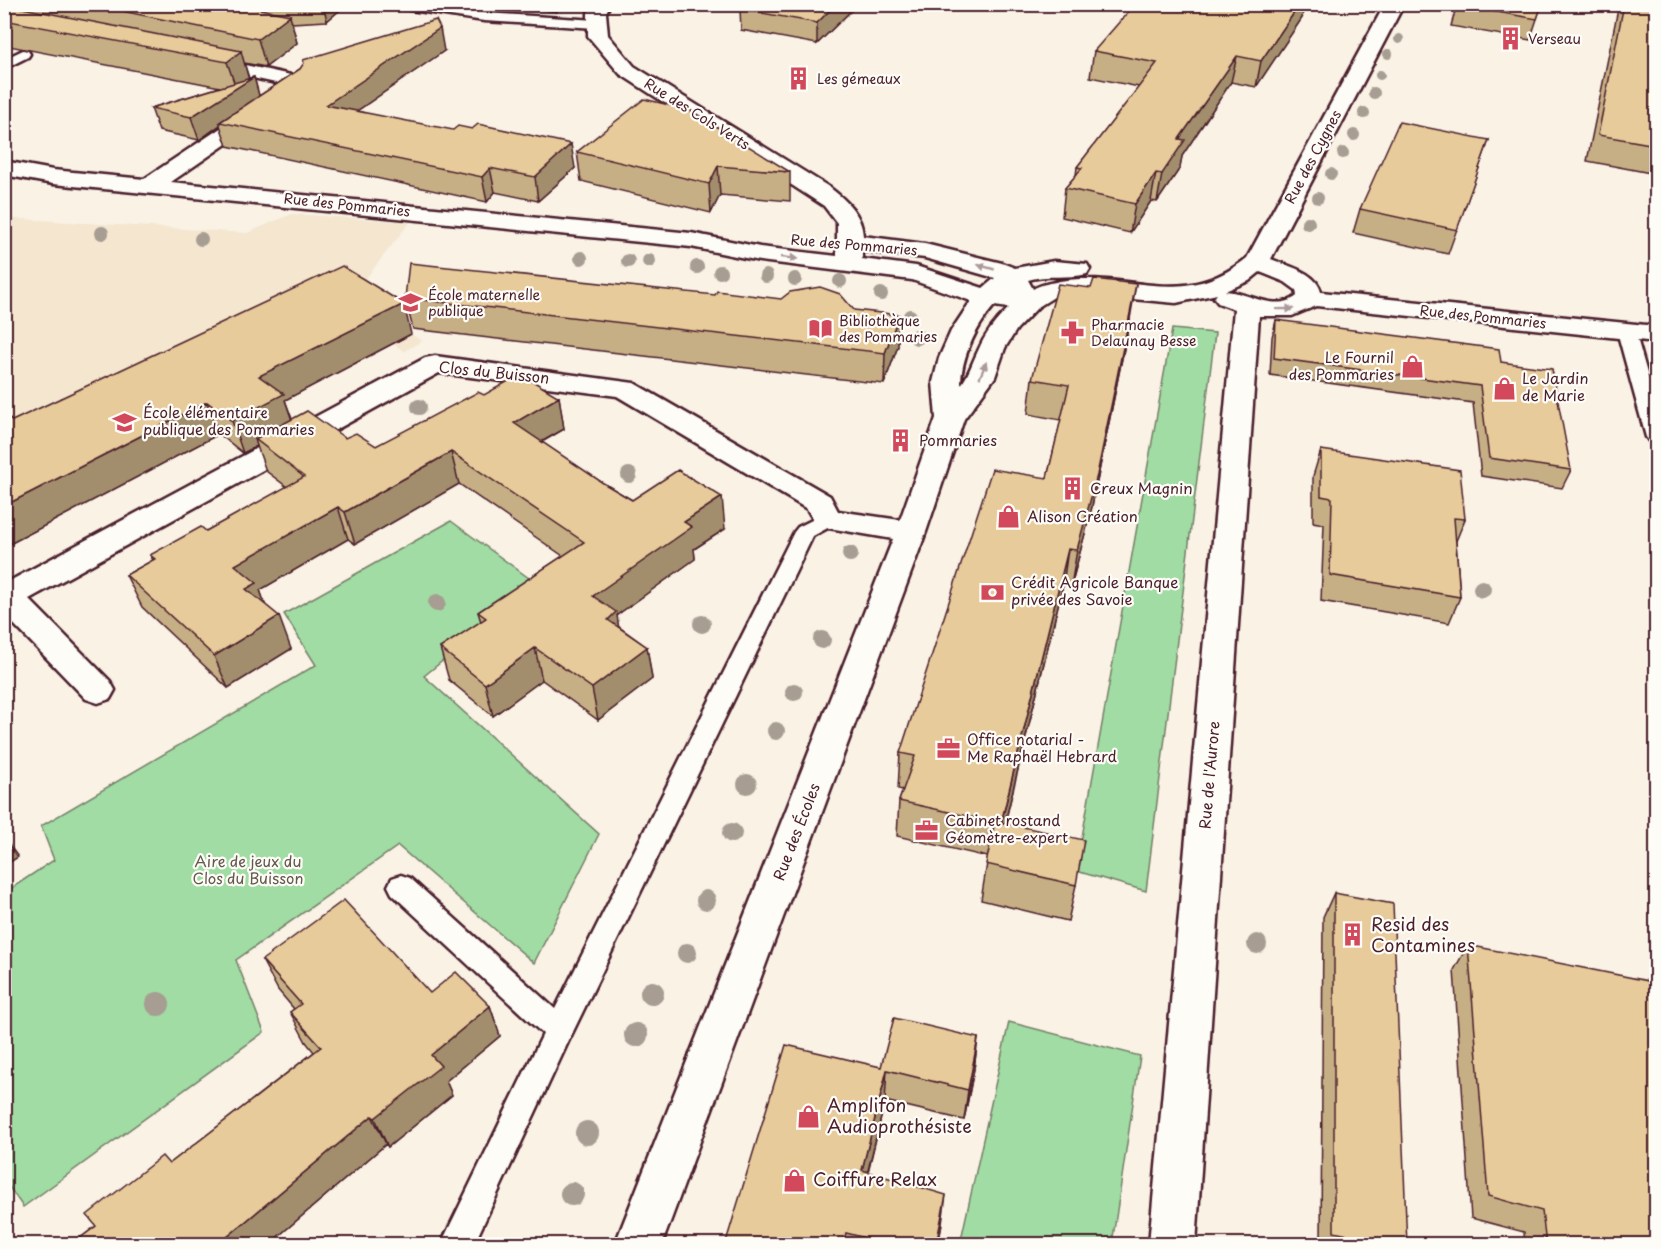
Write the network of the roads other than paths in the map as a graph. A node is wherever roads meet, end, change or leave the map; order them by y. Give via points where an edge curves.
1 (398, 4) edge
2 (1395, 4) edge
3 (599, 14) edge
4 (23, 54) edge
5 (189, 59) edge
6 (4, 65) edge
7 (4, 168) edge
8 (151, 185) junction
9 (850, 253) junction
10 (1257, 262) junction
11 (1014, 278) junction
12 (1210, 288) junction
13 (988, 298) junction
14 (1310, 298) junction
15 (1029, 302) junction
16 (1247, 306) junction
17 (1626, 331) junction
18 (1656, 334) edge
19 (950, 418) junction
20 (1656, 436) edge
21 (828, 519) junction
22 (911, 532) junction
23 (6, 597) edge
24 (98, 690) dead end
25 (401, 886) dead end
26 (559, 1031) junction
27 (457, 1245) edge
28 (639, 1245) edge
29 (1173, 1245) edge

1 - 3 lane via 484,17
2 - 10 street, Rue des Cygnes
3 - 9 street, Rue des Cols Verts via 598,36 627,70 838,205 850,220
4 - 6 lane
5 - 8 street via 293,81 298,86
7 - 8 street, Rue des Pommaries via 53,177
8 - 9 street, Rue des Pommaries via 691,240 760,254
11 -> 9 street, Rue des Pommaries via 993,268 925,251
9 - 13 street, Rue des Pommaries
10 - 12 street, Rue des Cygnes via 1240,276
10 - 14 street via 1294,277 1308,287
11 - 12 street, Rue des Pommaries via 1054,268 1122,272
11 - 13 street, Rue des Pommaries
11 - 15 street
12 - 15 street via 1176,296 1077,286 1047,291
12 - 16 street, Rue des Pommaries
13 - 15 street, Rue des Pommaries
13 - 19 street, Rue des Écoles via 972,317 948,373
16 -> 14 street, Rue des Pommaries via 1294,310
14 - 17 street, Rue des Pommaries
19 -> 15 street, Rue des Écoles via 981,377 1006,325
16 - 29 street, Rue de l'Aurore
17 - 18 street, Rue des Pommaries
17 - 20 lane
19 - 22 street, Rue des Écoles
21 - 22 street
21 - 23 street, Clos du Buisson via 819,503 624,389 435,364
21 - 26 lane via 805,532
22 - 28 street, Rue des Écoles
23 - 24 street, Clos du Buisson
25 - 26 lane
26 - 27 lane

